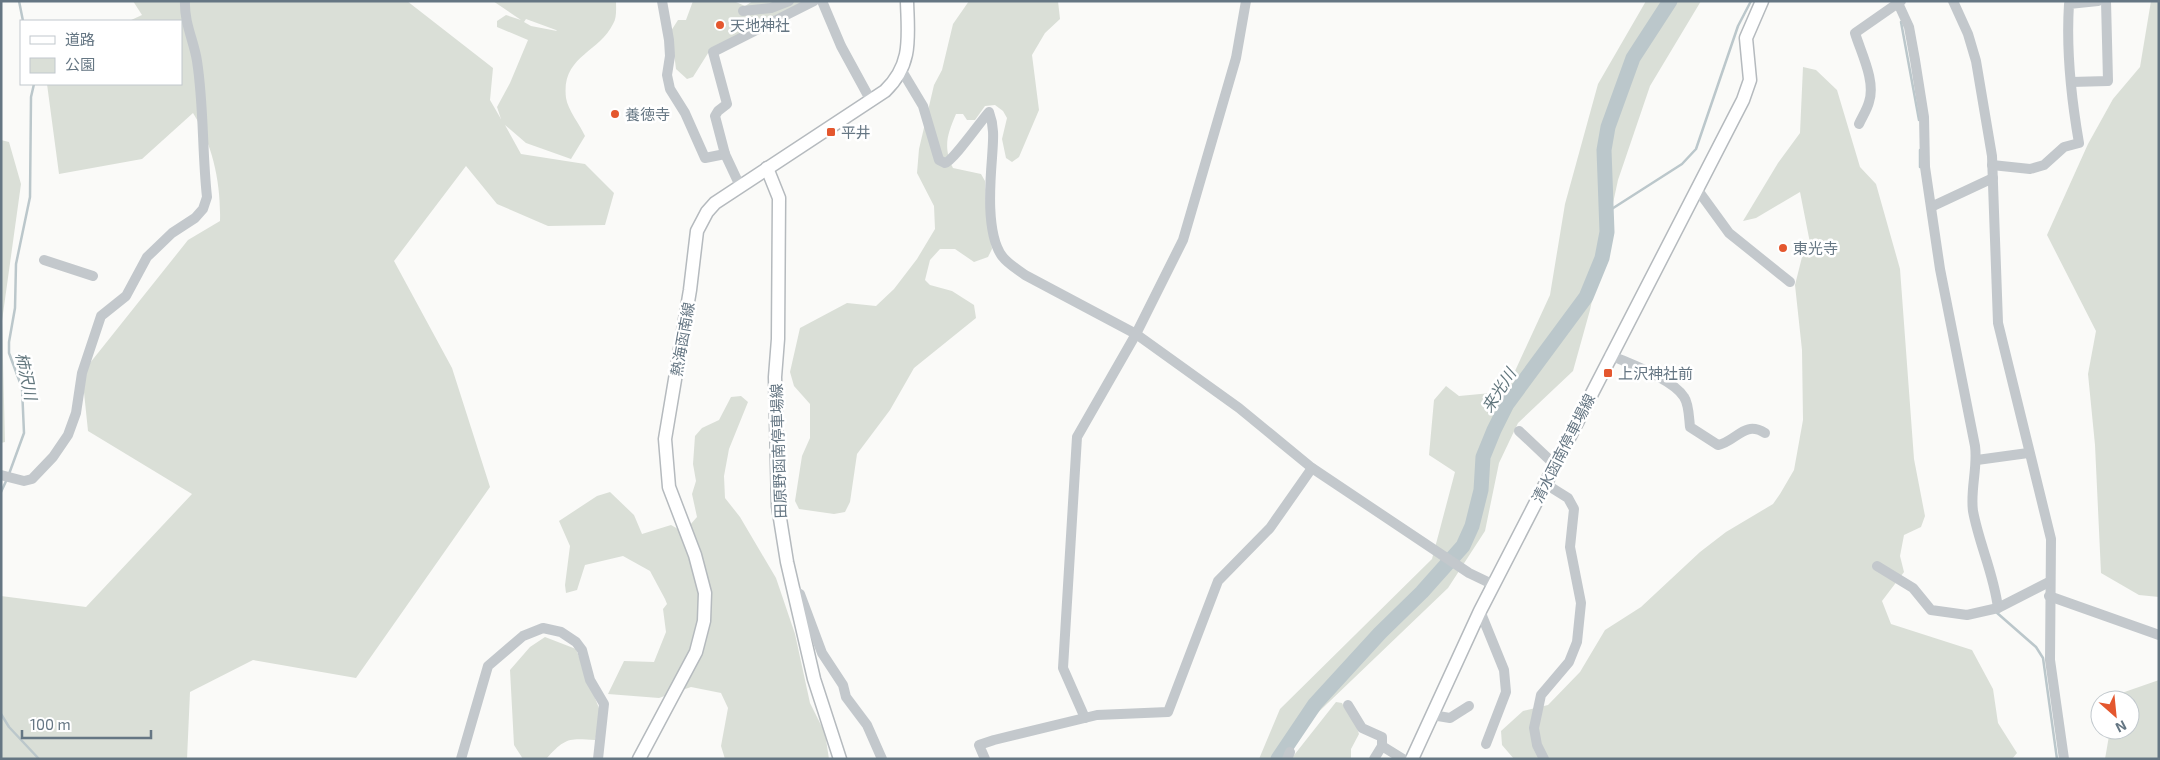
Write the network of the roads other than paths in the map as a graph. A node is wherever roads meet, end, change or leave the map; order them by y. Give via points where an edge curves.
1 (184, 1) edge
2 (662, 1) edge
3 (790, 1) edge
4 (814, 1) edge
5 (822, 1) edge
6 (908, 1) edge
7 (1246, 1) edge
8 (1762, 1) edge
9 (1953, 1) edge
10 (2098, 1) edge
11 (2106, 1) edge
12 (1899, 2) edge
13 (744, 11) dead end
14 (902, 71) junction
15 (2071, 82) junction
16 (871, 101) junction
17 (1859, 124) dead end
18 (725, 154) junction
19 (1992, 165) junction
20 (767, 168) junction
21 (1993, 178) junction
22 (740, 186) junction
23 (1697, 188) junction
24 (1931, 207) junction
25 (44, 260) dead end
26 (93, 276) dead end
27 (1790, 282) dead end
28 (1136, 334) junction
29 (1610, 355) junction
30 (1519, 431) dead end
31 (1765, 433) dead end
32 (2028, 453) junction
33 (1977, 460) junction
34 (1554, 464) junction
35 (1312, 468) junction
36 (1, 475) edge
37 (1544, 483) junction
38 (1877, 566) dead end
39 (2049, 582) junction
40 (1494, 585) junction
41 (793, 590) junction
42 (2049, 596) junction
43 (1998, 608) junction
44 (1480, 611) junction
45 (2159, 635) edge
46 (1348, 705) dead end
47 (1469, 706) dead end
48 (1432, 715) junction
49 (1085, 718) junction
50 (1486, 744) dead end
51 (1382, 746) junction
52 (461, 759) edge
53 (598, 759) edge
54 (639, 759) edge
55 (840, 759) edge
56 (882, 759) edge
57 (985, 759) edge
58 (1374, 759) edge
59 (1403, 759) edge
60 (1412, 759) edge
61 (1544, 759) edge
62 (2064, 759) edge

1 - 36 street via 197,60 201,98 207,197 203,209 147,256 126,296 101,316 82,373 76,413 68,435 40,472 24,482
2 - 18 street via 669,40 667,75 670,89 686,113 705,158
3 - 13 street via 770,8
4 - 18 street via 714,52 727,104 715,116
5 - 16 street via 841,46
6 - 14 main road, 熱海函南線 via 908,48
7 - 28 street via 1236,58 1183,240
8 - 23 main road, 清水函南停車場線 via 1746,38 1749,86
9 - 19 street via 1976,61
10 - 15 street via 2069,4
11 - 15 street via 2108,81
12 - 17 street via 1855,33 1871,93
12 - 24 street via 1909,28 1924,117 1924,167
14 - 16 main road, 熱海函南線 via 896,81
14 - 28 street via 923,106 939,160 945,163 953,159 988,112 993,126 991,218 994,239 1001,255 1025,275
15 - 19 street via 2079,143 2064,147 2044,165 2030,168
16 - 20 main road, 熱海函南線
18 - 22 street
19 - 21 street
20 - 22 main road, 熱海函南線
20 - 41 main road, 田原野函南停車場線 via 779,198 775,460 778,506
21 - 24 street
21 - 32 street via 1998,324
22 - 54 main road, 熱海函南線 via 715,203 697,231 665,439 668,487 696,555 705,593 704,621 696,652
23 - 27 street via 1729,233
23 - 29 main road, 清水函南停車場線
24 - 33 street
25 - 26 street
28 - 35 street via 1239,408
28 - 49 street via 1077,437 1063,668
29 - 31 street via 1664,380 1681,392 1686,399 1690,427 1718,445 1748,429
29 - 34 main road, 清水函南停車場線
30 - 34 street
32 - 33 street
32 - 39 street via 2050,540
33 - 43 street via 1973,508
34 - 37 main road, 清水函南停車場線
35 - 40 street via 1468,573
35 - 49 street via 1270,528 1218,581 1168,712
37 - 40 main road, 清水函南停車場線
37 - 61 street via 1568,498 1574,509 1570,547 1581,603 1577,642 1570,662 1540,696 1534,728
38 - 43 street via 1913,588 1931,610 1967,615
39 - 42 street
39 - 43 street
40 - 44 main road, 清水函南停車場線
41 - 55 main road, 田原野函南停車場線 via 814,679
41 - 56 street via 800,594 822,653 843,685 846,697 867,725
42 - 45 street
42 - 62 street via 2050,660
44 - 48 main road, 清水函南停車場線
44 - 50 street via 1504,670 1506,692
46 - 51 street via 1362,728 1382,737
47 - 48 street via 1450,718
48 - 60 main road, 清水函南停車場線
49 - 57 street via 979,745
51 - 58 street
51 - 59 street
52 - 53 street via 488,666 523,636 543,628 561,632 582,650 590,680 604,704

